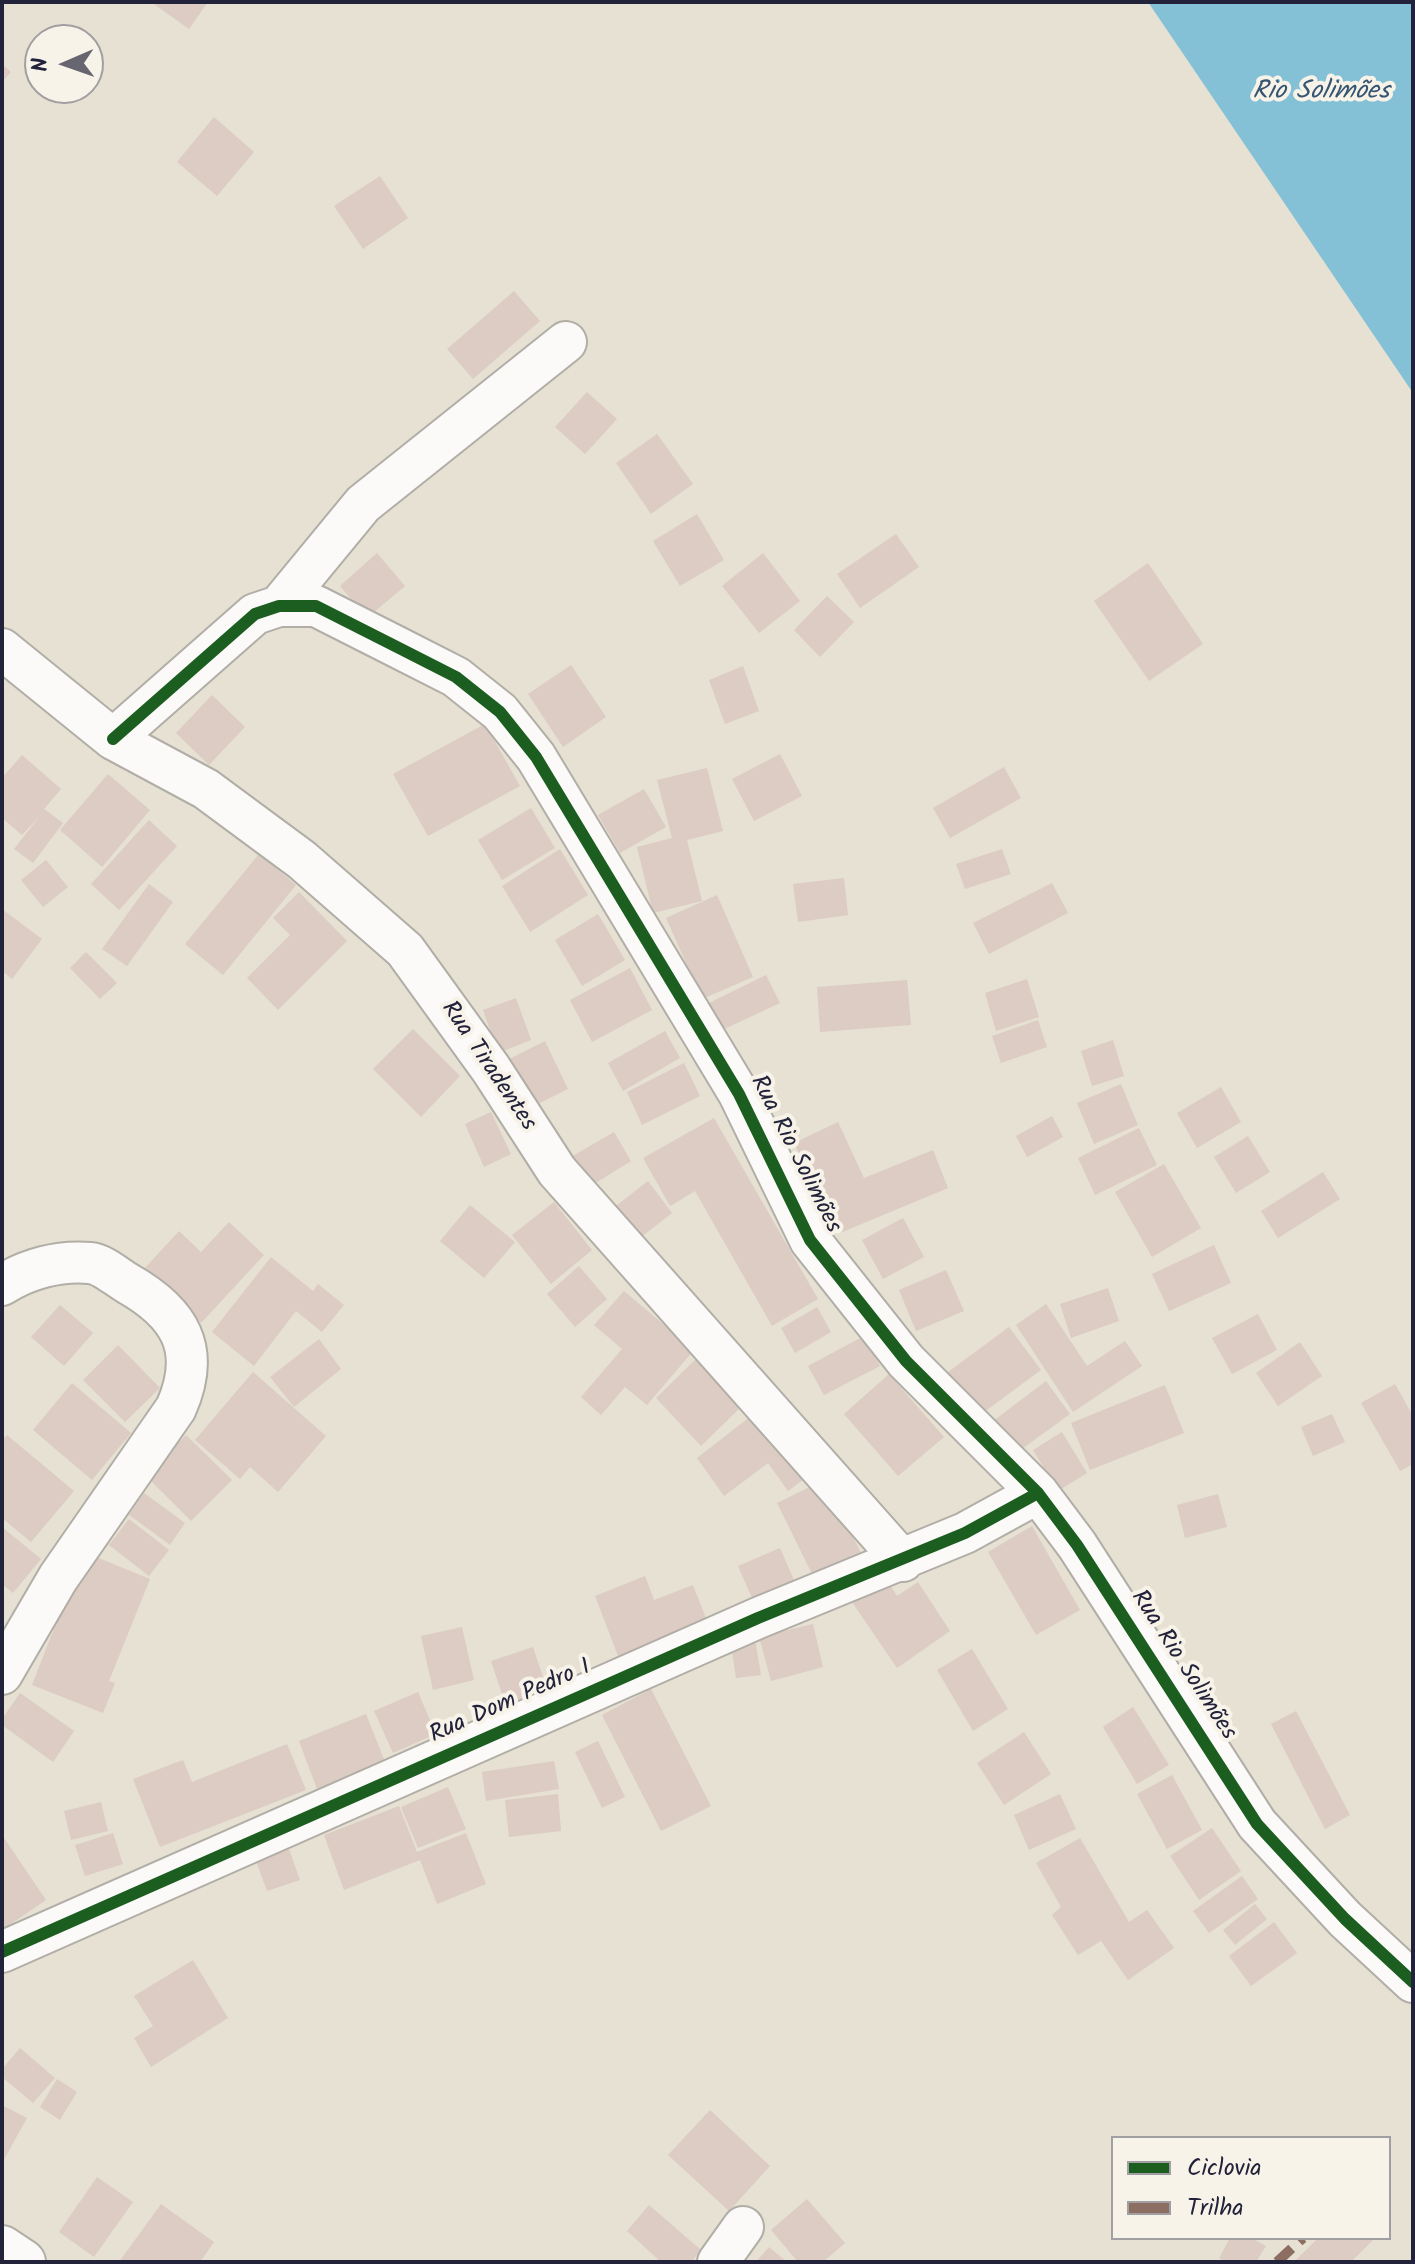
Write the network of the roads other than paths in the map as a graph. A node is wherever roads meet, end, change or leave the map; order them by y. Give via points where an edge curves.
1 (566, 342) dead end
2 (279, 606) junction
3 (2, 649) edge
4 (113, 739) junction
5 (2, 1285) edge
6 (1038, 1493) junction
7 (903, 1561) junction
8 (2, 1674) edge
9 (2, 1952) edge
10 (1413, 1982) edge
11 (743, 2227) dead end
12 (2, 2248) edge
13 (23, 2262) edge
14 (718, 2262) edge

1 - 2 street via 363,504
2 - 4 street, Rua Rio Solimões via 255,614
2 - 6 street, Rua Rio Solimões via 316,606 456,677 500,712 536,757 739,1094 810,1240 906,1361
3 - 4 street, Rua Tiradentes
4 - 7 street, Rua Tiradentes via 206,789 302,860 405,950 557,1171
5 - 8 street via 47,1265 92,1263 157,1300 183,1334 188,1381 176,1408 58,1578
6 - 7 street, Rua Dom Pedro I
6 - 10 street, Rua Rio Solimões via 1257,1824 1345,1919
7 - 9 street, Rua Dom Pedro I via 758,1618
11 - 14 street
12 - 13 street

